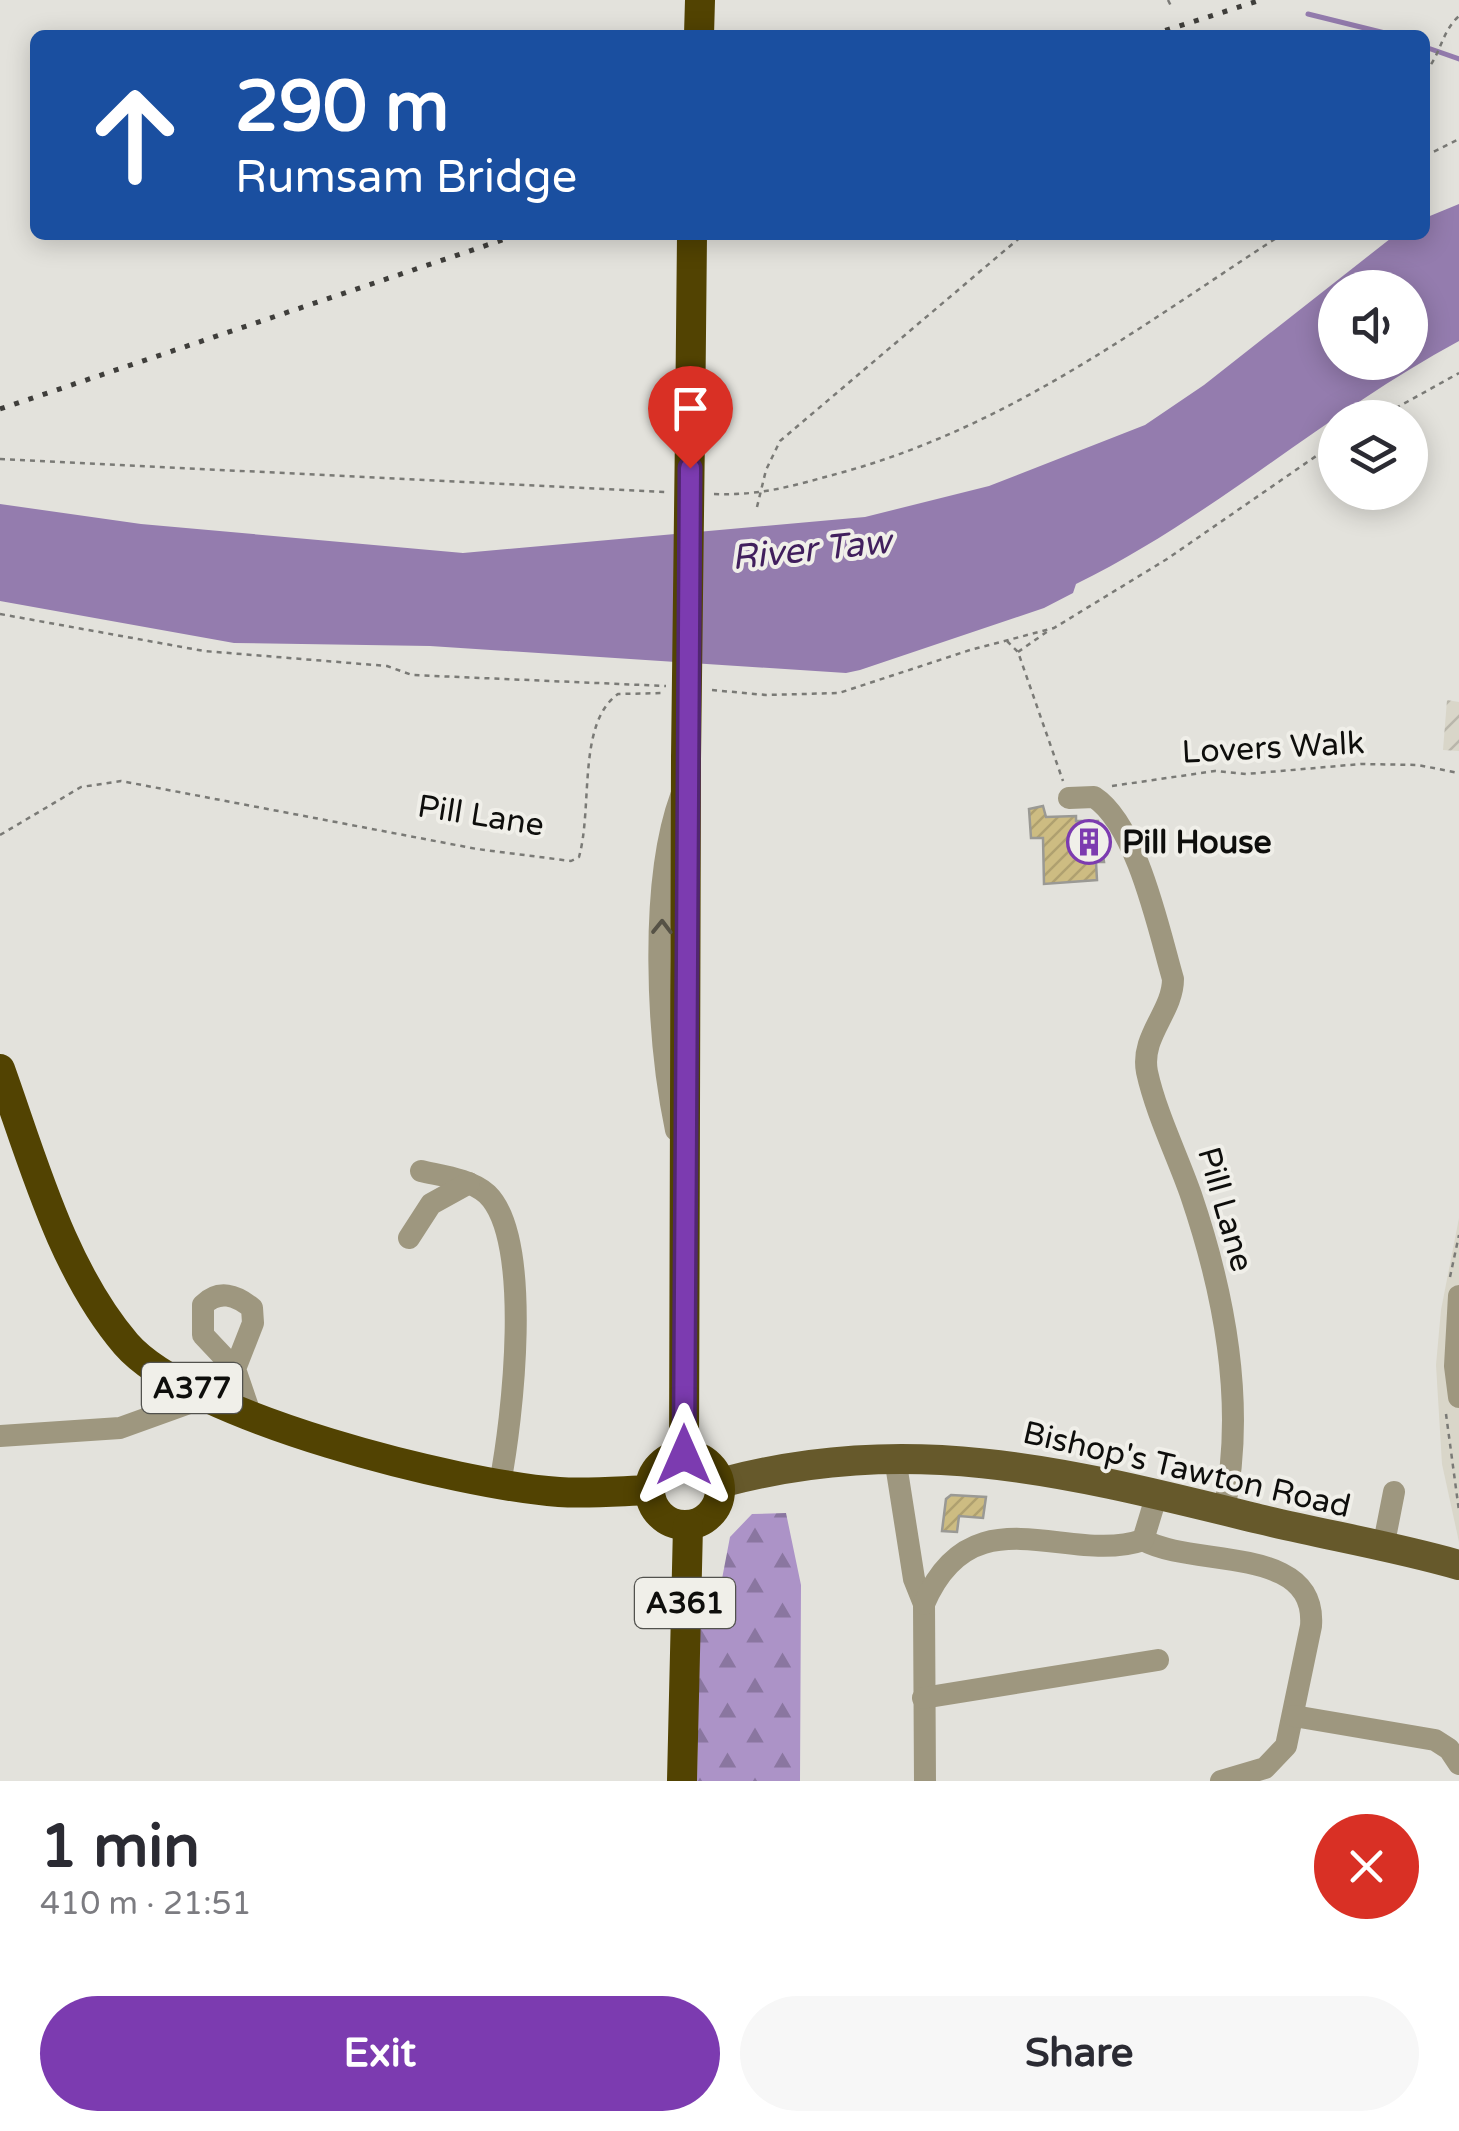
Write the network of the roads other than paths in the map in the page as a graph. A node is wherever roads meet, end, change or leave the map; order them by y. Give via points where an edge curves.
1 (700, 0) edge
2 (699, 30) edge
3 (692, 240) edge
4 (1069, 798) road end
5 (0, 1069) edge
6 (421, 1171) dead end
7 (469, 1183) junction
8 (409, 1238) dead end
9 (1459, 1296) edge
10 (1457, 1366) edge
11 (235, 1369) dead end
12 (201, 1393) junction
13 (1459, 1397) edge
14 (250, 1414) junction
15 (0, 1436) edge
16 (684, 1455) junction
17 (895, 1458) junction
18 (500, 1483) junction
19 (720, 1483) junction
20 (650, 1490) junction
21 (1394, 1492) dead end
22 (1157, 1494) junction
23 (1224, 1510) junction
24 (688, 1526) junction
25 (1144, 1540) junction
26 (1382, 1548) junction
27 (1459, 1565) edge
28 (924, 1604) junction
29 (1158, 1660) dead end
30 (923, 1698) junction
31 (1294, 1716) junction
32 (1459, 1764) edge
33 (682, 1781) edge
34 (926, 1781) edge
35 (1221, 1781) edge

1 - 2 highway
3 - 16 highway, bridge
4 - 23 street, Pill Lane via 1094,798 1114,818 1132,852 1173,979 1149,1044 1147,1072 1194,1205 1234,1376
5 - 12 highway, A377 via 96,1306 130,1348
6 - 7 street
7 - 8 street via 430,1204
7 - 18 street via 493,1202 509,1232 516,1336
9 - 10 street
10 - 13 street
11 - 14 street
12 - 14 highway, A377
12 - 15 street via 120,1428
14 - 18 highway, A377 via 314,1439
16 - 19 highway via 711,1466
16 - 20 highway via 656,1470
17 - 19 main road, Bishop's Tawton Road via 773,1469
17 - 22 main road, Bishop's Tawton Road via 1006,1463
17 - 28 street
18 - 20 highway, A377 via 559,1492
19 - 24 highway via 717,1506
20 - 24 highway via 657,1512
21 - 26 street
22 - 23 main road, Bishop's Tawton Road
22 - 25 street
23 - 26 main road, Bishop's Tawton Road
24 - 33 highway, A361
25 - 28 street via 1116,1547 997,1541 958,1558
25 - 31 street via 1163,1550 1281,1570 1296,1580 1312,1616
26 - 27 main road, Bishop's Tawton Road
28 - 30 street
29 - 30 street
30 - 34 street
31 - 32 street via 1435,1740
31 - 35 street via 1278,1758

